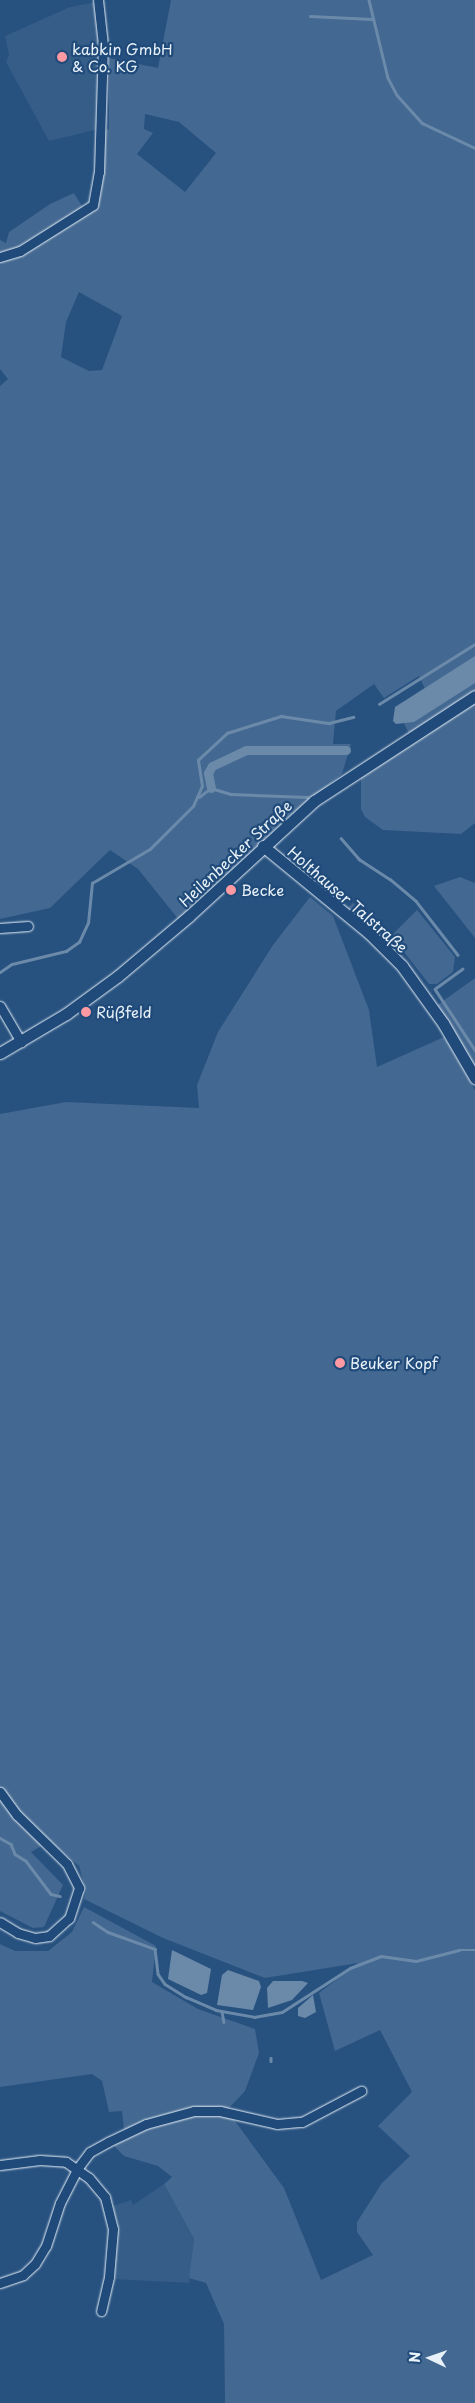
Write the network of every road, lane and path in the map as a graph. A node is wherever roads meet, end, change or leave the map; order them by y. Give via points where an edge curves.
1 (98, 0) edge
2 (0, 257) edge
3 (475, 696) edge
4 (262, 846) junction
5 (28, 926) dead end
6 (0, 928) edge
7 (0, 1006) edge
8 (21, 1042) junction
9 (0, 1053) edge
10 (475, 1078) edge
11 (0, 1792) edge
12 (0, 1922) edge
13 (361, 2091) dead end
14 (0, 2165) edge
15 (77, 2168) junction
16 (0, 2284) edge
17 (101, 2311) dead end

1 - 2 street via 103,45 99,172 93,205 20,251
3 - 4 main road, Heilenbecker Straße via 314,801
4 - 8 main road, Heilenbecker Straße via 189,916 118,976
4 - 10 main road, Holthauser Talstraße via 368,933 402,966 443,1023
5 - 6 street
7 - 8 street
8 - 9 main road, Heilenbecker Straße
11 - 12 street via 17,1815 67,1864 79,1888 69,1918 49,1936 35,1938
13 - 15 street via 302,2122 261,2122 220,2110 169,2116 102,2145 90,2152
14 - 15 street via 57,2159
15 - 16 street via 41,2256 23,2275
15 - 17 street via 105,2197 114,2230 109,2277

